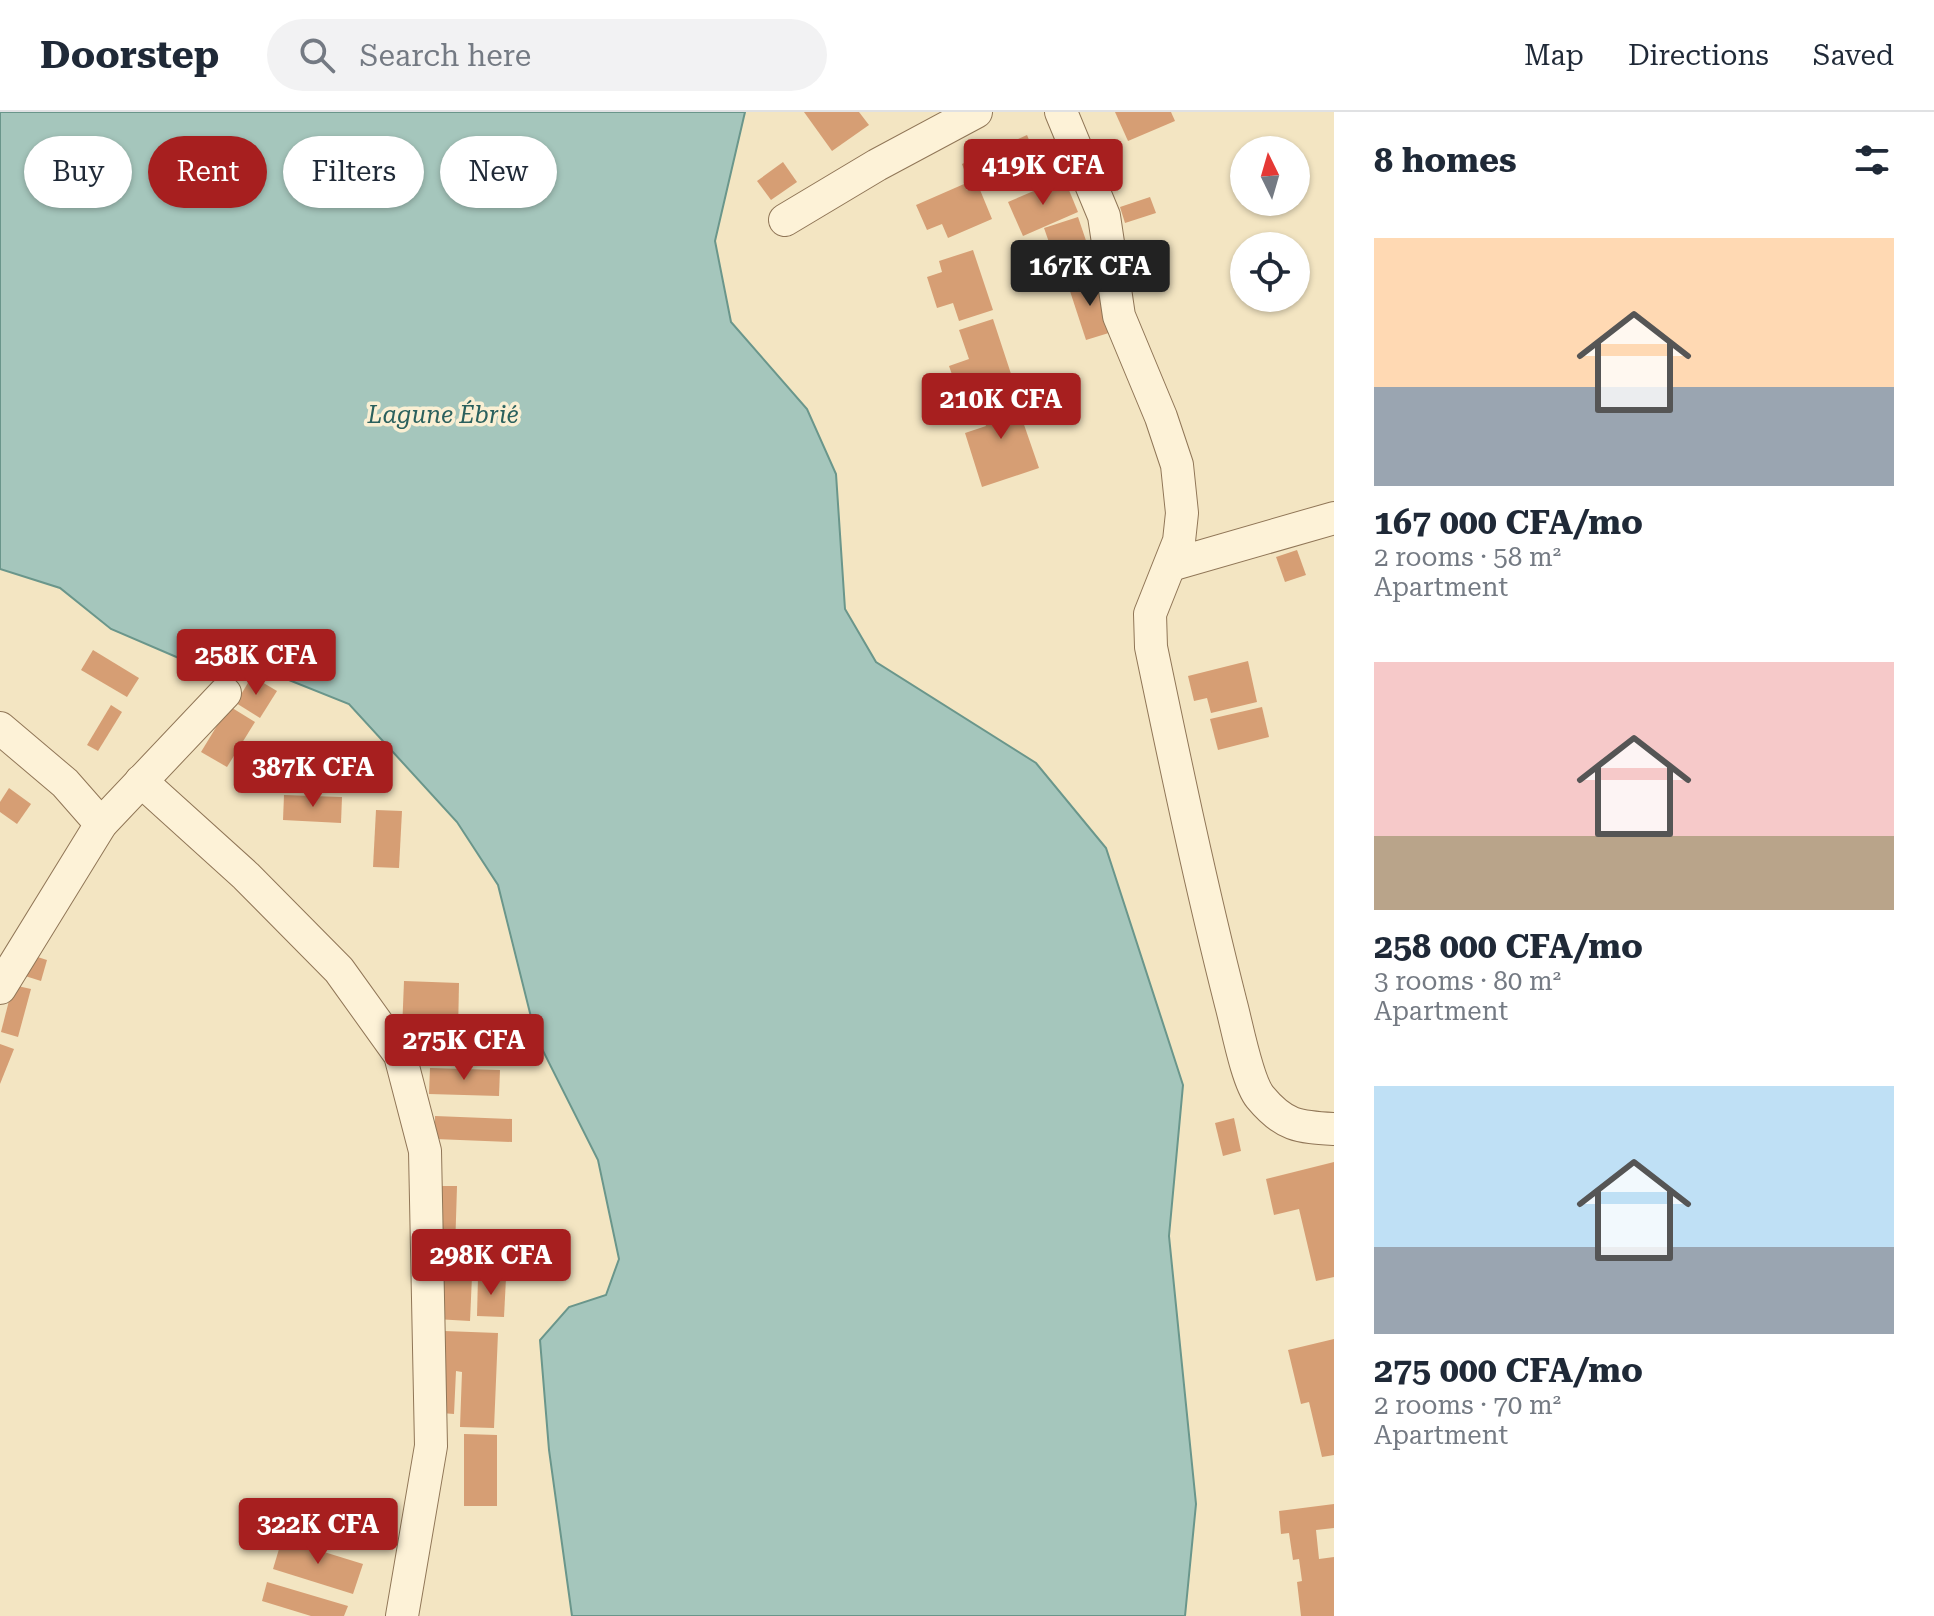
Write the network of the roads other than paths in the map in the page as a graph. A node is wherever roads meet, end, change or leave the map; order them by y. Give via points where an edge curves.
1 (976, 112) edge
2 (1061, 112) edge
3 (785, 220) dead end
4 (1334, 518) edge
5 (1171, 565) junction
6 (225, 693) dead end
7 (0, 728) edge
8 (141, 781) junction
9 (101, 824) junction
10 (0, 988) edge
11 (1334, 1129) edge
12 (402, 1616) edge

1 - 3 street
2 - 5 street via 1104,216 1119,316 1177,465 1182,513
4 - 5 street
5 - 11 street via 1150,614 1151,647 1243,1050 1257,1094 1278,1116 1298,1127
6 - 8 street
7 - 9 street via 65,783
8 - 9 street
8 - 12 street via 339,970 400,1055 425,1151 431,1430
9 - 10 street

